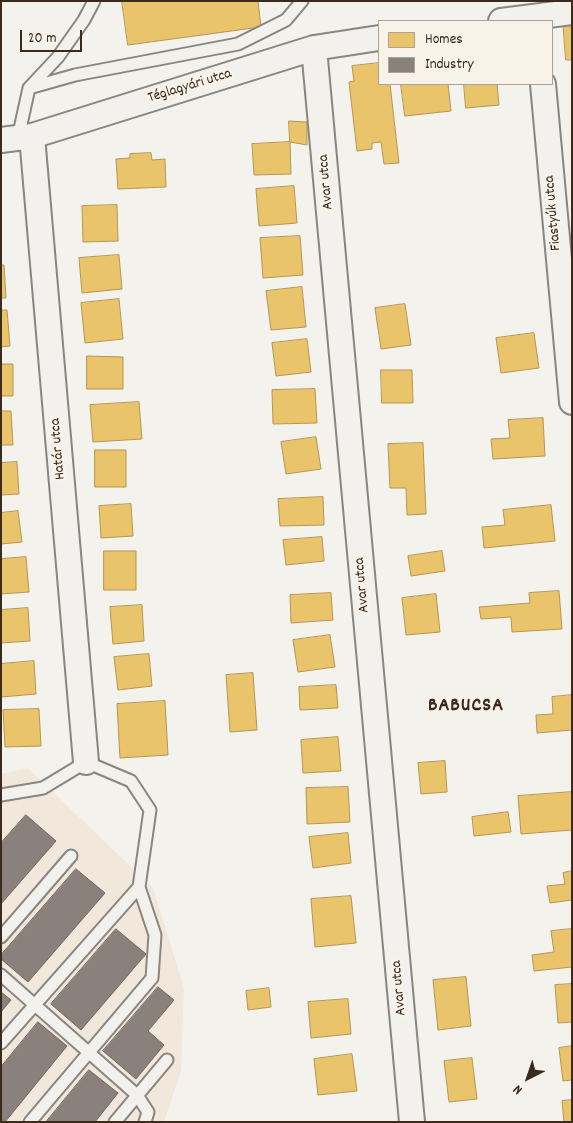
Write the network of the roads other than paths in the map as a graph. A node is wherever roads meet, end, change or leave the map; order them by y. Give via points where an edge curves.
1 (94, 1) edge
2 (302, 1) edge
3 (572, 12) edge
4 (537, 19) edge
5 (519, 20) edge
6 (378, 38) edge
7 (314, 48) junction
8 (543, 85) edge
9 (29, 88) junction
10 (17, 138) edge
11 (566, 269) edge
12 (572, 402) edge
13 (86, 762) junction
14 (1, 795) edge
15 (71, 856) dead end
16 (139, 887) junction
17 (1, 936) edge
18 (1, 975) edge
19 (35, 1005) junction
20 (1, 1043) edge
21 (89, 1052) junction
22 (167, 1060) dead end
23 (137, 1095) junction
24 (30, 1122) edge
25 (115, 1122) edge
26 (145, 1122) edge
27 (412, 1122) edge

1 - 9 lane via 58,57
2 - 9 lane via 286,20 238,44 93,71
3 - 4 street
4 - 5 street
6 - 7 street, Téglagyári utca
7 - 10 street, Téglagyári utca
7 - 27 street, Avar utca
8 - 11 street, Fiastyúk utca
9 - 10 lane
10 - 13 street, Határ utca
11 - 12 street, Fiastyúk utca
13 - 14 lane via 43,788
13 - 16 lane via 131,781 150,810
15 - 17 lane
16 - 19 lane
16 - 21 lane via 154,935 152,978
18 - 19 lane
19 - 20 lane
19 - 21 lane
21 - 23 lane
21 - 24 lane
22 - 23 lane
23 - 25 lane
23 - 26 lane via 148,1112

